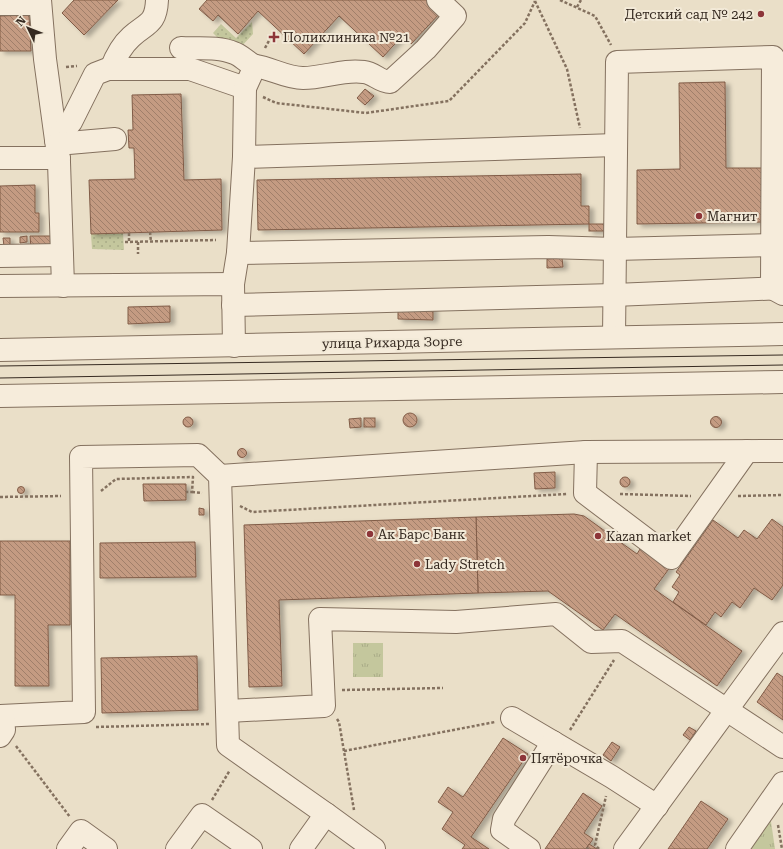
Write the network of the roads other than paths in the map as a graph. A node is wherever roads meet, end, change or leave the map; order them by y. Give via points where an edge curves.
1 (157, 0) edge
2 (438, 0) edge
3 (40, 2) edge
4 (0, 4) edge
5 (181, 48) dead end
6 (255, 66) junction
7 (103, 72) junction
8 (245, 88) junction
9 (114, 139) dead end
10 (778, 142) edge
11 (616, 145) junction
12 (57, 147) junction
13 (244, 156) junction
14 (0, 158) edge
15 (771, 245) junction
16 (615, 249) junction
17 (238, 253) junction
18 (62, 254) junction
19 (0, 256) edge
20 (0, 286) edge
21 (63, 286) junction
22 (779, 290) edge
23 (233, 294) junction
24 (614, 295) junction
25 (783, 334) edge
26 (614, 337) junction
27 (234, 346) junction
28 (0, 350) edge
29 (783, 382) edge
30 (0, 396) edge
31 (747, 451) junction
32 (783, 451) edge
33 (586, 452) junction
34 (221, 486) junction
35 (783, 633) edge
36 (728, 711) junction
37 (228, 718) junction
38 (512, 718) road end
39 (2, 724) edge
40 (556, 744) junction
41 (783, 747) edge
42 (783, 783) edge
43 (657, 806) junction
44 (326, 814) junction
45 (367, 843) edge
46 (68, 849) edge
47 (106, 849) edge
48 (178, 849) edge
49 (251, 849) edge
50 (301, 849) edge
51 (529, 849) edge
52 (625, 849) edge
53 (737, 849) edge

1 - 7 street via 151,23 120,48
2 - 6 street via 455,16 426,49 390,82 383,82 366,72 349,70 314,78 300,78
3 - 4 street
3 - 12 street
5 - 6 street via 221,49 236,53
6 - 8 street
7 - 8 street via 190,69
7 - 12 street
8 - 13 street
9 - 12 street
10 - 11 street via 773,57 617,62
10 - 15 street
11 - 13 street
11 - 16 street
12 - 14 street
12 - 18 street
13 - 17 street
15 - 16 street
15 - 22 street
16 - 17 street via 548,247
16 - 24 street
17 - 23 street
18 - 19 street
18 - 21 street
20 - 21 street
21 - 23 street
22 - 24 street
23 - 24 street
23 - 27 street
24 - 26 street
25 - 26 street, улица Рихарда Зорге
26 - 27 street, улица Рихарда Зорге
27 - 28 street, улица Рихарда Зорге
29 - 30 street
31 - 32 street
31 - 33 street
31 - 33 street via 671,558 585,494
33 - 34 street
34 - 37 street
34 - 39 street via 198,455 81,458 84,712
35 - 36 street
36 - 37 street via 622,641 591,642 556,614 456,622 320,619 324,698
36 - 41 street
36 - 43 street
37 - 44 street via 228,745
38 - 40 street
40 - 43 street
40 - 51 street via 504,819 502,830
42 - 53 street
43 - 52 street
44 - 45 street
44 - 50 street
46 - 47 street via 81,831
48 - 49 street via 202,816

